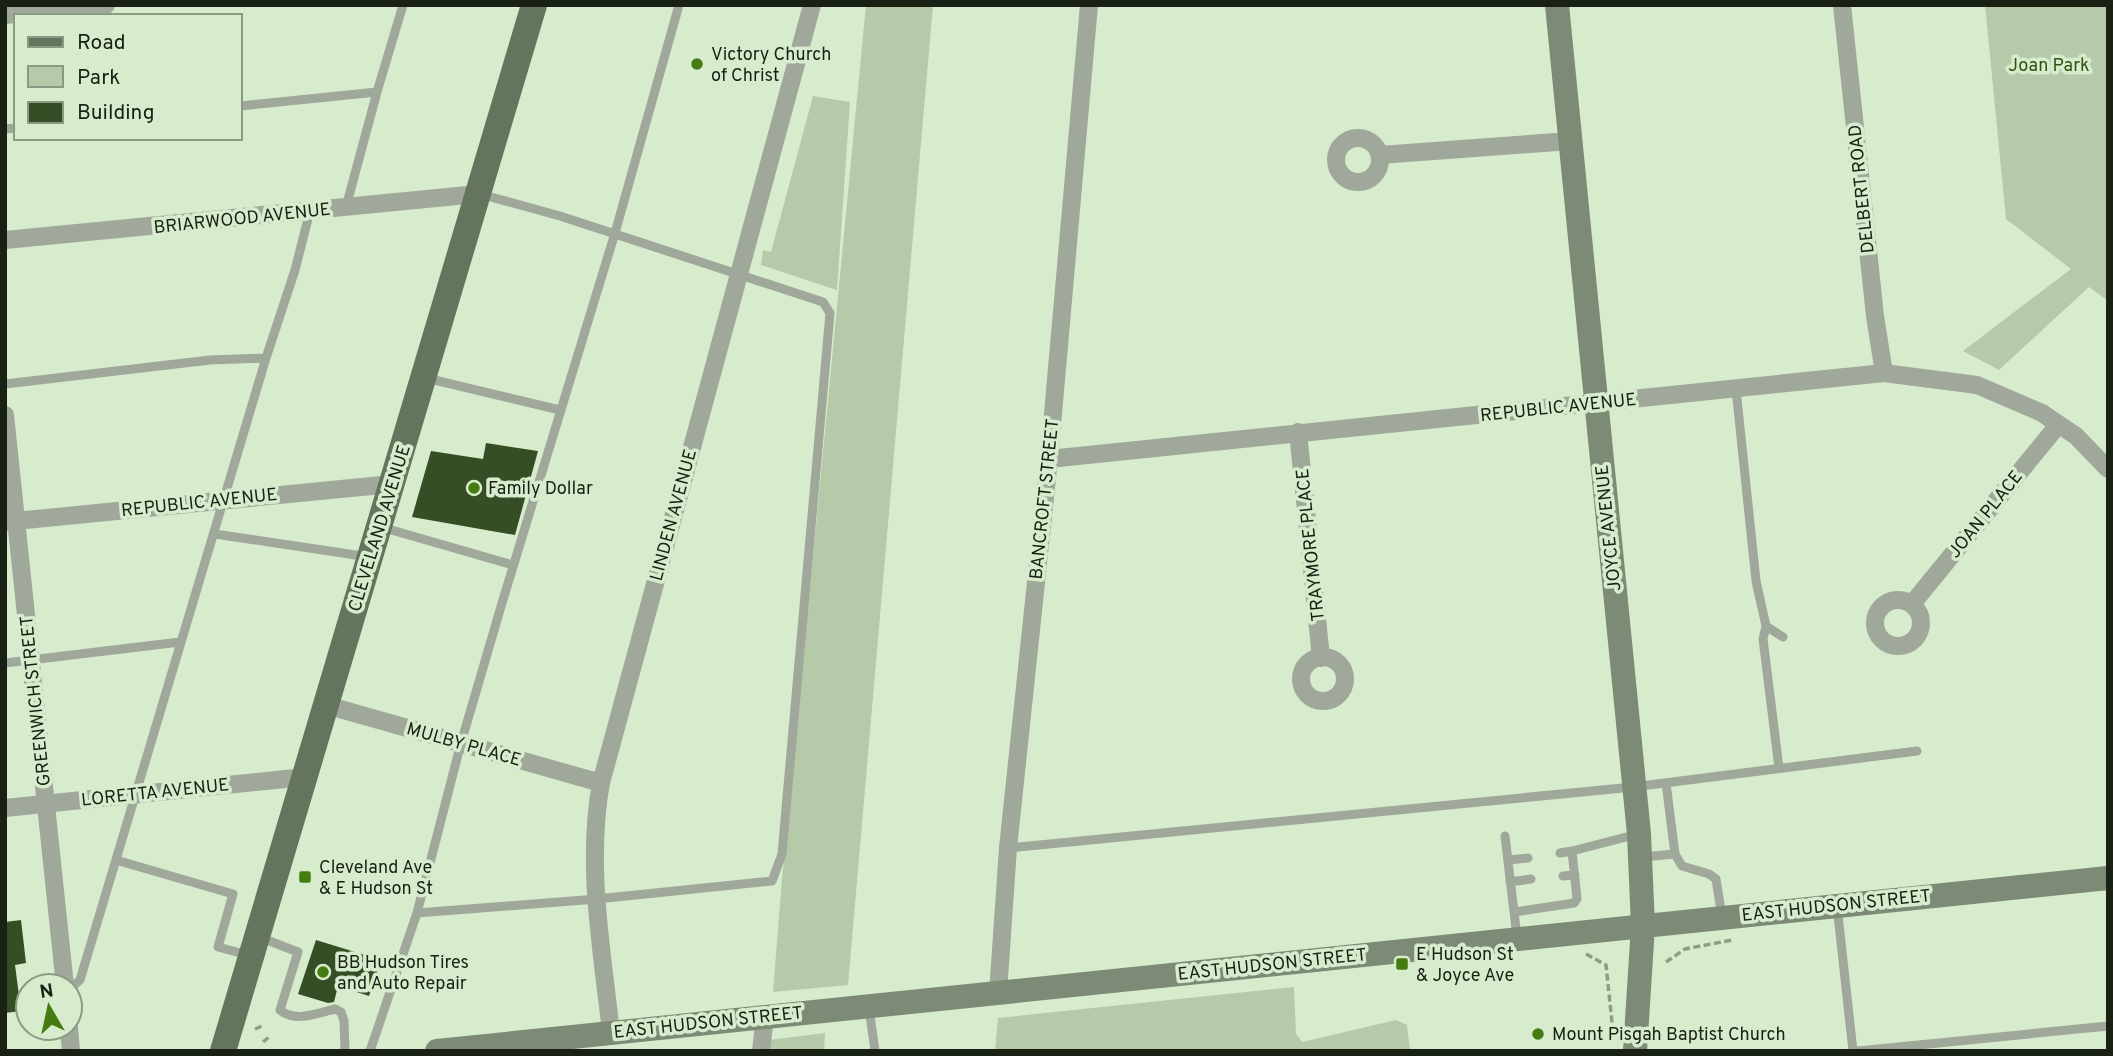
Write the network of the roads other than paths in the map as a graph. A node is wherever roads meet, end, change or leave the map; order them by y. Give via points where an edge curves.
1 (106, 5) edge
2 (403, 5) edge
3 (534, 5) edge
4 (679, 5) edge
5 (812, 5) edge
6 (1089, 5) edge
7 (1557, 5) edge
8 (1842, 5) edge
9 (15, 14) edge
10 (377, 92) junction
11 (242, 106) edge
12 (1570, 141) junction
13 (1380, 155) dead end
14 (478, 194) junction
15 (346, 207) junction
16 (310, 211) junction
17 (615, 233) junction
18 (5, 240) edge
19 (739, 273) junction
20 (266, 358) junction
21 (1884, 373) junction
22 (424, 377) junction
23 (5, 384) edge
24 (1736, 389) junction
25 (1596, 402) junction
26 (561, 411) junction
27 (5, 415) edge
28 (2058, 425) junction
29 (1298, 432) junction
30 (1049, 459) junction
31 (2108, 469) edge
32 (392, 484) junction
33 (225, 499) junction
34 (10, 521) edge
35 (379, 527) junction
36 (215, 534) junction
37 (370, 558) junction
38 (513, 565) junction
39 (1912, 604) dead end
40 (1766, 626) junction
41 (1783, 637) dead end
42 (180, 642) junction
43 (1321, 657) dead end
44 (30, 660) junction
45 (5, 663) edge
46 (326, 705) junction
47 (461, 743) junction
48 (1917, 751) dead end
49 (1779, 768) junction
50 (305, 777) junction
51 (601, 783) junction
52 (1666, 783) junction
53 (1633, 787) junction
54 (137, 793) junction
55 (45, 804) junction
56 (5, 808) edge
57 (1505, 836) dead end
58 (1640, 846) junction
59 (1008, 848) junction
60 (1572, 851) junction
61 (1560, 853) dead end
62 (1675, 854) junction
63 (1528, 858) dead end
64 (116, 860) junction
65 (1508, 860) junction
66 (1575, 875) junction
67 (1563, 876) dead end
68 (2108, 878) edge
69 (1531, 879) dead end
70 (1510, 882) junction
71 (2108, 884) edge
72 (597, 900) junction
73 (1836, 905) junction
74 (1514, 912) junction
75 (417, 913) junction
76 (1722, 917) junction
77 (1643, 926) junction
78 (1517, 939) junction
79 (255, 946) junction
80 (63, 972) edge
81 (82, 972) edge
82 (998, 993) junction
83 (869, 1006) junction
84 (765, 1016) junction
85 (2108, 1026) edge
86 (611, 1032) junction
87 (1624, 1045) edge
88 (223, 1051) edge
89 (345, 1051) edge
90 (370, 1051) edge
91 (436, 1051) edge
92 (761, 1051) edge
93 (875, 1051) edge
94 (1853, 1051) edge
95 (1858, 1051) edge

1 - 9 street
2 - 10 lane
3 - 14 main road, CLEVELAND AVENUE
4 - 17 lane
5 - 19 street, LINDEN AVENUE
6 - 30 street, BANCROFT STREET
7 - 12 main road, JOYCE AVENUE
8 - 21 street, DELBERT ROAD
10 - 11 lane
10 - 15 lane
12 - 13 street
12 - 25 main road, JOYCE AVENUE
14 - 15 street, BRIARWOOD AVENUE
14 - 17 lane
14 - 22 main road, CLEVELAND AVENUE
15 - 16 street, BRIARWOOD AVENUE
16 - 18 street, BRIARWOOD AVENUE
16 - 20 lane
17 - 19 lane
17 - 26 lane
19 - 51 street, LINDEN AVENUE
19 - 72 lane via 824,302 830,313 782,854 772,881
20 - 23 lane via 210,360
20 - 33 lane
21 - 24 street, REPUBLIC AVENUE
21 - 28 street, REPUBLIC AVENUE via 1977,385 2042,413
22 - 26 lane
22 - 32 main road, CLEVELAND AVENUE
24 - 25 street, REPUBLIC AVENUE
24 - 40 lane via 1756,581
25 - 29 street, REPUBLIC AVENUE
25 - 53 main road, JOYCE AVENUE
26 - 38 lane
27 - 34 street, GREENWICH STREET
28 - 31 street via 2076,436
28 - 39 street, JOAN PLACE
29 - 30 street, REPUBLIC AVENUE
29 - 43 street, TRAYMORE PLACE
30 - 59 street, BANCROFT STREET
32 - 33 street, REPUBLIC AVENUE
32 - 35 main road, CLEVELAND AVENUE
33 - 34 street, REPUBLIC AVENUE
33 - 36 lane
34 - 44 street, GREENWICH STREET
35 - 37 main road, CLEVELAND AVENUE
35 - 38 lane
36 - 37 lane
36 - 42 lane
37 - 46 main road, CLEVELAND AVENUE
38 - 47 lane
40 - 41 lane
40 - 49 lane via 1763,639
42 - 44 lane
42 - 54 lane
44 - 45 lane
44 - 55 street, GREENWICH STREET
46 - 47 street, MULBY PLACE
46 - 50 main road, CLEVELAND AVENUE
47 - 51 street, MULBY PLACE
47 - 75 lane
48 - 49 lane
49 - 52 lane
50 - 54 street, LORETTA AVENUE
50 - 79 main road, CLEVELAND AVENUE
51 - 72 street, LINDEN AVENUE via 596,813
52 - 53 lane
52 - 62 lane
53 - 58 main road, JOYCE AVENUE
53 - 59 lane
54 - 55 street, LORETTA AVENUE
54 - 64 lane
55 - 56 street, LORETTA AVENUE
55 - 80 street, GREENWICH STREET
57 - 65 lane
58 - 60 lane
58 - 62 lane
58 - 77 main road, JOYCE AVENUE
59 - 82 street, BANCROFT STREET
60 - 61 lane
60 - 66 lane
62 - 76 lane via 1682,866 1716,879
63 - 65 lane
64 - 79 lane via 233,894 218,947
64 - 81 lane
65 - 70 lane
66 - 67 lane
66 - 74 lane via 1574,903
68 - 71 lane
68 - 73 main road, EAST HUDSON STREET
69 - 70 lane
70 - 74 lane
72 - 75 lane
72 - 86 street, LINDEN AVENUE
73 - 76 main road, EAST HUDSON STREET
73 - 94 lane
74 - 78 lane
75 - 90 lane
76 - 77 main road, EAST HUDSON STREET
77 - 78 main road, EAST HUDSON STREET
77 - 87 main road, JOYCE AVENUE
78 - 82 main road, EAST HUDSON STREET
79 - 88 main road, CLEVELAND AVENUE
79 - 89 lane via 298,952 280,1010 298,1017 335,1009 341,1012
82 - 83 main road, EAST HUDSON STREET
83 - 84 main road, EAST HUDSON STREET
83 - 93 lane
84 - 86 main road, EAST HUDSON STREET
84 - 92 street
85 - 95 lane
86 - 91 main road, EAST HUDSON STREET

